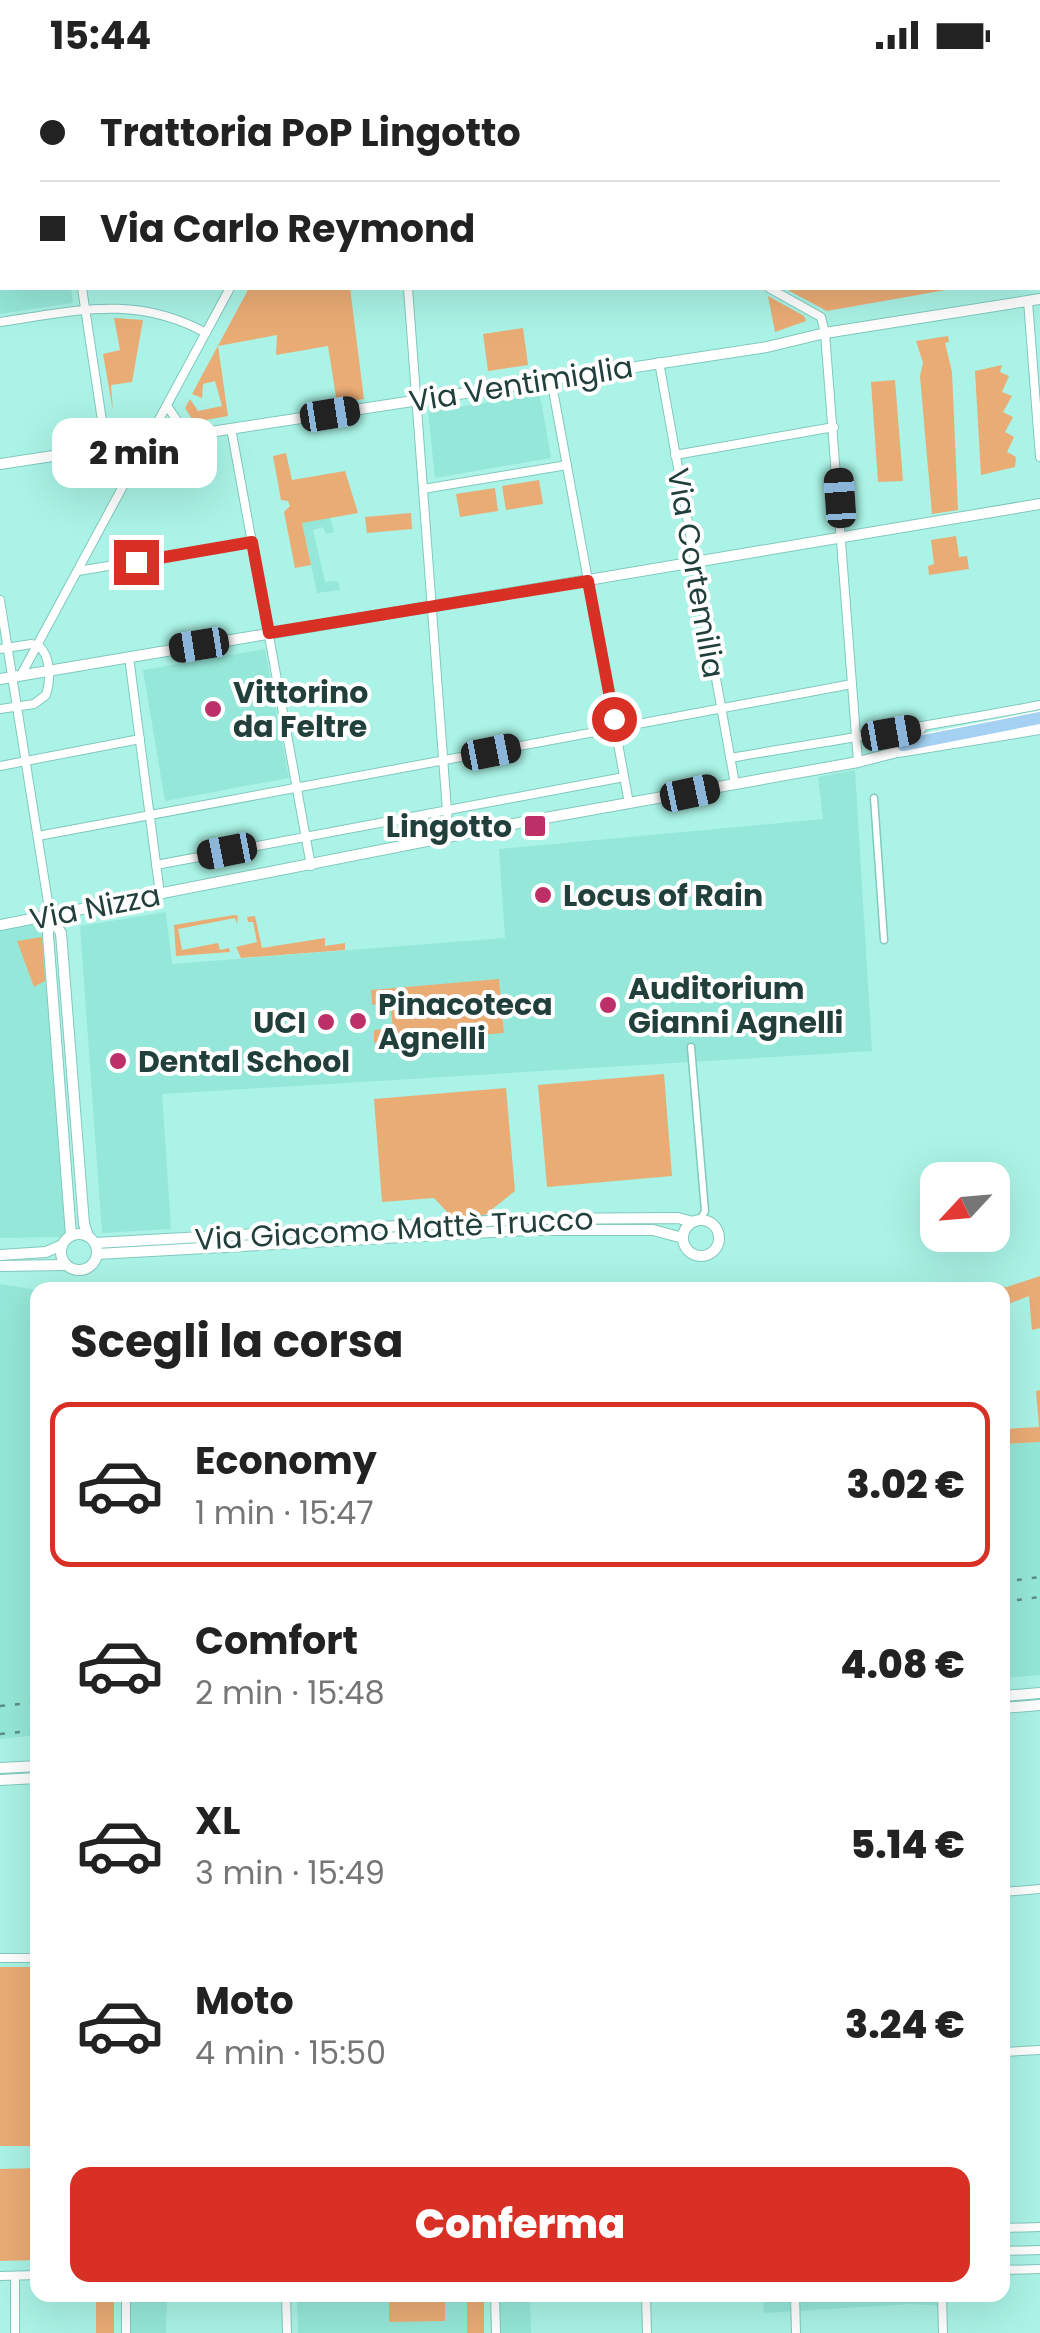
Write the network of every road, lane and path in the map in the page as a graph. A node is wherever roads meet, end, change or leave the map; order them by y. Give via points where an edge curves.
1 (82, 290) edge
2 (229, 290) edge
3 (408, 290) edge
4 (773, 290) edge
5 (1034, 300) edge
6 (86, 309) junction
7 (0, 322) edge
8 (825, 332) junction
9 (206, 333) junction
10 (658, 362) junction
11 (551, 379) junction
12 (416, 401) junction
13 (166, 406) junction
14 (834, 427) junction
15 (231, 428) junction
16 (187, 435) junction
17 (148, 441) junction
18 (106, 448) junction
19 (675, 454) junction
20 (1040, 456) edge
21 (0, 464) edge
22 (567, 465) junction
23 (424, 489) junction
24 (1040, 504) edge
25 (843, 538) junction
26 (252, 542) junction
27 (694, 562) junction
28 (78, 572) junction
29 (588, 581) junction
30 (0, 600) edge
31 (432, 606) junction
32 (269, 633) junction
33 (39, 646) junction
34 (4, 648) edge
35 (128, 657) junction
36 (48, 671) junction
37 (17, 676) junction
38 (0, 679) edge
39 (852, 684) junction
40 (1040, 705) edge
41 (18, 706) junction
42 (0, 709) edge
43 (721, 709) junction
44 (1040, 718) edge
45 (616, 728) junction
46 (921, 728) junction
47 (1040, 728) edge
48 (856, 737) junction
49 (140, 739) junction
50 (900, 748) junction
51 (730, 758) junction
52 (443, 761) junction
53 (26, 762) junction
54 (858, 762) junction
55 (0, 766) edge
56 (624, 778) junction
57 (735, 784) junction
58 (297, 788) junction
59 (628, 798) dead end
60 (874, 798) dead end
61 (447, 811) junction
62 (150, 816) junction
63 (38, 836) junction
64 (306, 836) junction
65 (450, 838) junction
66 (156, 865) junction
67 (311, 866) junction
68 (160, 894) junction
69 (50, 916) junction
70 (0, 925) edge
71 (884, 940) dead end
72 (691, 1047) dead end
73 (697, 1221) junction
74 (71, 1234) junction
75 (683, 1238) junction
76 (62, 1244) junction
77 (93, 1244) junction
78 (0, 1255) edge
79 (66, 1265) junction
80 (0, 1266) edge
81 (1040, 1693) edge
82 (1010, 1695) edge
83 (1040, 1705) edge
84 (1010, 1707) edge
85 (30, 1766) edge
86 (0, 1768) edge
87 (30, 1778) edge
88 (0, 1780) edge
89 (1040, 1889) edge
90 (1010, 1891) edge
91 (0, 1958) edge
92 (30, 1958) edge
93 (1040, 2050) edge
94 (1010, 2052) edge
95 (1040, 2227) edge
96 (1010, 2228) edge
97 (1040, 2250) edge
98 (1010, 2251) edge
99 (1040, 2269) edge
100 (1010, 2270) edge
101 (30, 2275) edge
102 (0, 2276) edge
103 (15, 2276) junction
104 (126, 2302) edge
105 (286, 2302) edge
106 (495, 2302) edge
107 (646, 2302) edge
108 (795, 2302) edge
109 (942, 2302) edge
110 (15, 2333) edge
111 (126, 2333) edge
112 (287, 2333) edge
113 (496, 2333) edge
114 (647, 2333) edge
115 (796, 2333) edge
116 (943, 2333) edge

1 - 6 street
2 - 9 street
3 - 12 street
4 - 8 street via 820,317
5 - 8 street, Via Ventimiglia
5 - 20 street
6 - 7 street
6 - 9 street via 144,310
6 - 18 street
8 - 10 street, Via Ventimiglia
8 - 14 street
9 - 13 street
10 - 11 street, Via Ventimiglia
10 - 19 street, Via Cortemilia
11 - 12 street, Via Ventimiglia
11 - 22 street
12 - 15 street, Via Ventimiglia
12 - 23 street
13 - 16 street
13 - 17 street
14 - 19 street
14 - 25 street
15 - 16 street, Via Ventimiglia
15 - 26 street
16 - 17 street, Via Ventimiglia
17 - 18 street, Via Ventimiglia
17 - 28 street
18 - 21 street, Via Ventimiglia
19 - 27 street, Via Cortemilia
22 - 23 street
22 - 29 street
23 - 31 street
24 - 25 street
25 - 27 street
25 - 39 street
26 - 28 street
26 - 32 street
27 - 29 street
27 - 43 street, Via Cortemilia
28 - 33 street
29 - 31 street
29 - 45 street
30 - 34 street
31 - 32 street
31 - 52 street
32 - 35 street
32 - 58 street
33 - 34 street
33 - 36 street
33 - 37 street
34 - 37 street
35 - 36 street
35 - 49 street
36 - 37 street
36 - 41 street via 44,698
37 - 38 street
37 - 41 street
39 - 43 street
39 - 48 street
40 - 46 street
41 - 42 street
41 - 53 street
43 - 45 street
43 - 51 street, Via Cortemilia
44 - 50 main road
45 - 52 street
45 - 56 street
46 - 48 street
46 - 50 street, Via Nizza
47 - 50 street, Via Nizza
48 - 51 street
48 - 54 street
49 - 53 street
49 - 62 street
50 - 54 street, Via Nizza
51 - 57 street, Via Cortemilia
52 - 58 street
52 - 61 street
53 - 55 street
53 - 63 street
54 - 57 street, Via Nizza
56 - 59 street
56 - 61 street
57 - 65 street, Via Nizza
58 - 62 street
58 - 64 street
60 - 71 street
61 - 64 street
61 - 65 street
62 - 63 street
62 - 66 street
63 - 69 street
64 - 66 street
64 - 67 street
65 - 67 street, Via Nizza
66 - 68 street
67 - 68 street, Via Nizza
68 - 69 street, Via Nizza
69 - 70 street, Via Nizza
69 - 74 street
69 - 77 street via 61,933 84,1224
72 - 73 street via 704,1211
73 - 75 street
73 - 75 street via 710,1222 719,1233 713,1252 695,1256
73 - 77 street, Via Giacomo Mattè Trucco via 525,1219
74 - 76 street
74 - 77 street
75 - 77 street, Via Giacomo Mattè Trucco via 653,1230 527,1230
76 - 78 street via 46,1252
76 - 79 street
77 - 79 street via 94,1262 86,1269
79 - 80 street
81 - 82 street
83 - 84 street
85 - 86 street
87 - 88 street
89 - 90 street
91 - 92 street
93 - 94 street
95 - 96 street
97 - 98 street
99 - 100 street
101 - 103 street
102 - 103 street
103 - 110 street
104 - 111 street
105 - 112 street
106 - 113 street
107 - 114 street
108 - 115 street
109 - 116 street

